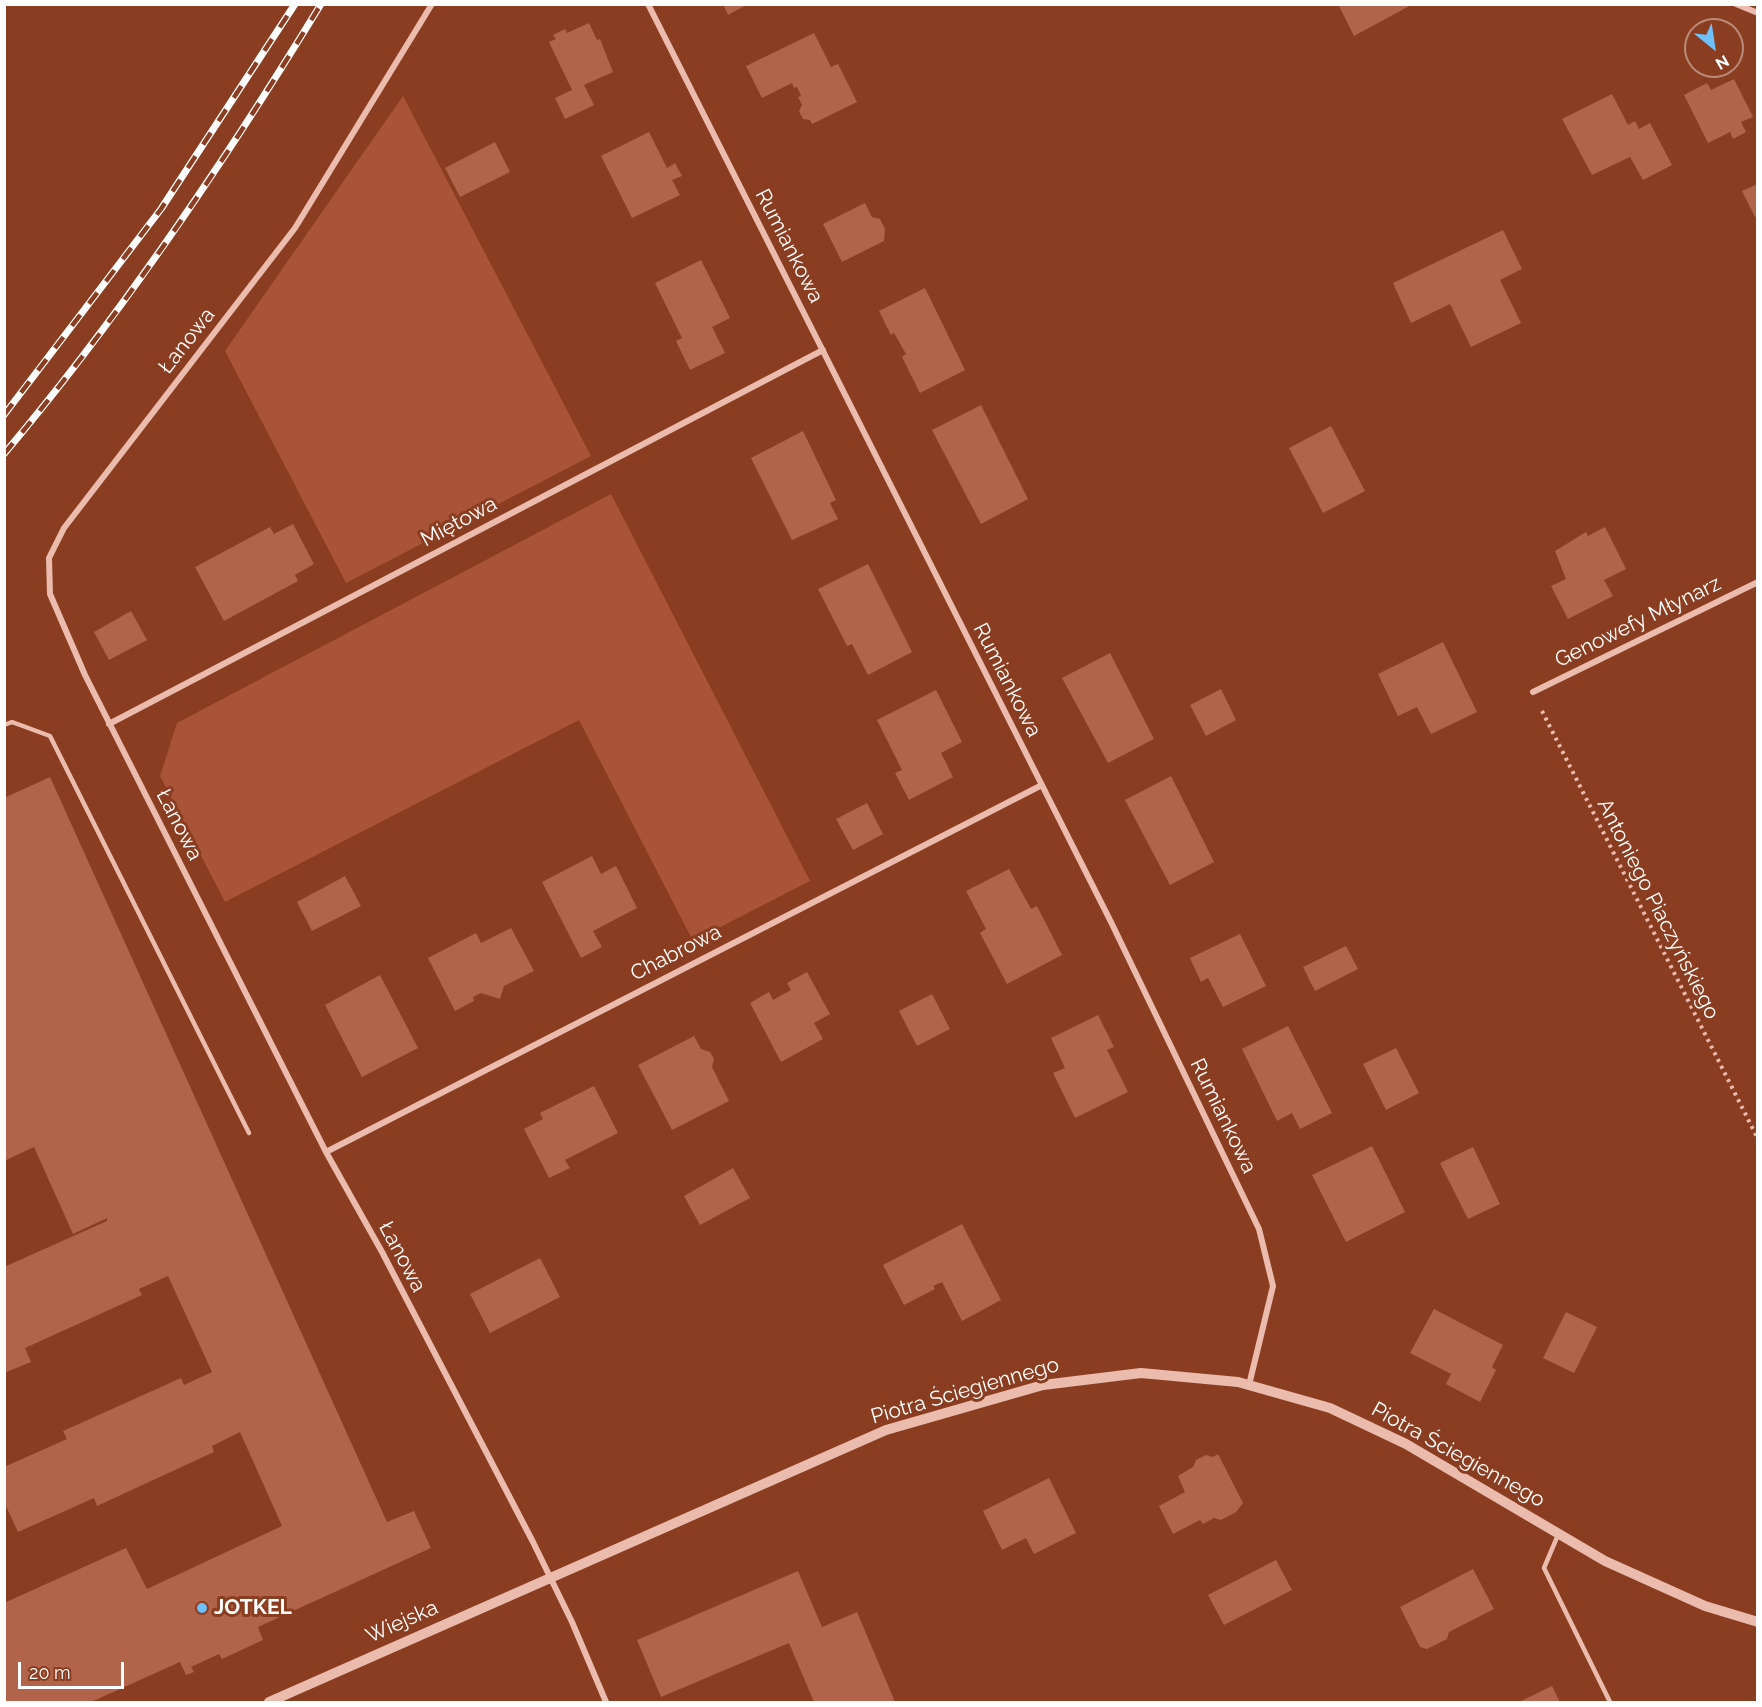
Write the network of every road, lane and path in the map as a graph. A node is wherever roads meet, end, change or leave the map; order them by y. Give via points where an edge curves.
1 (432, 4) edge
2 (648, 4) edge
3 (1736, 4) edge
4 (1758, 13) edge
5 (823, 350) junction
6 (1758, 582) edge
7 (1533, 692) joint
8 (110, 724) junction
9 (4, 725) edge
10 (1042, 785) junction
11 (249, 1133) dead end
12 (1758, 1139) edge
13 (326, 1152) junction
14 (1249, 1385) junction
15 (1559, 1534) junction
16 (551, 1578) junction
17 (1758, 1622) edge
18 (269, 1702) edge
19 (606, 1702) edge
20 (1610, 1702) edge

1 - 8 street, Łanowa via 295,228 64,528 49,558 50,594 61,625
2 - 5 street, Rumiankowa
3 - 4 street
5 - 8 street, Miętowa
5 - 10 street, Rumiankowa
6 - 7 street, Genowefy Młynarz
7 - 12 path, Antoniego Piaczyńskiego
8 - 13 street, Łanowa
9 - 11 lane via 12,722 50,736
10 - 13 street, Chabrowa
10 - 14 street, Rumiankowa via 1259,1228 1273,1286
13 - 16 street, Łanowa
14 - 15 street, Piotra Ściegiennego via 1330,1408 1406,1444
14 - 16 street, Piotra Ściegiennego via 1141,1373 1043,1385 886,1430
15 - 17 street, Piotra Ściegiennego via 1605,1561 1705,1606
15 - 20 lane via 1544,1568
16 - 18 street, Wiejska
16 - 19 street, Łanowa

